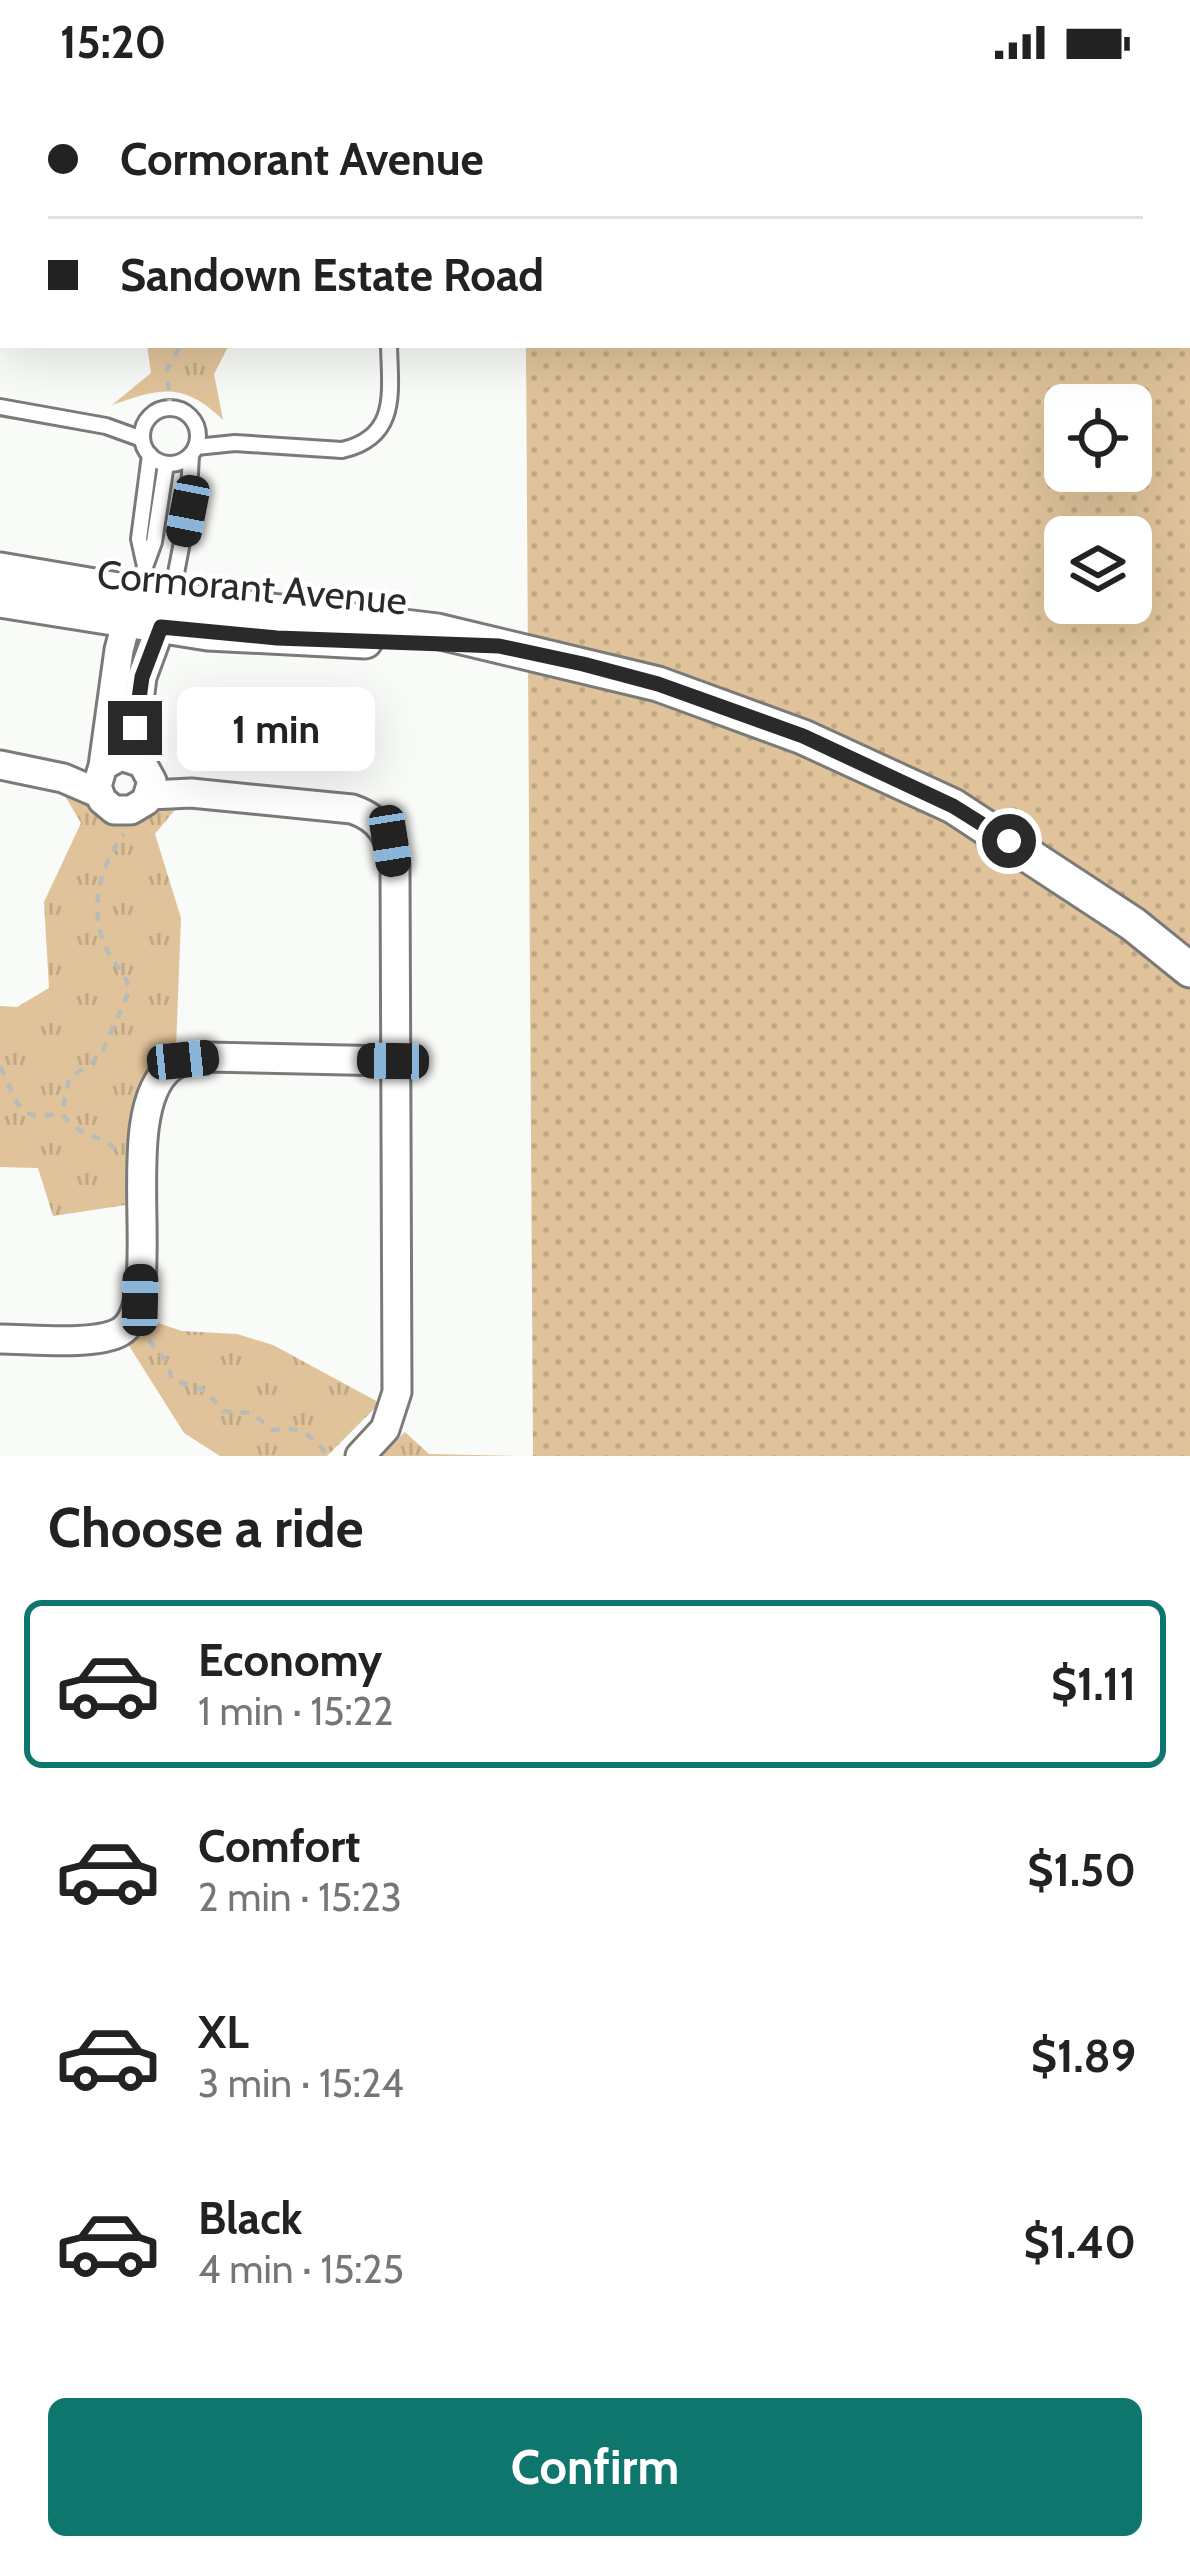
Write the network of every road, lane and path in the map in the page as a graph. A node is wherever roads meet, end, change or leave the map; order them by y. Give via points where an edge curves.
1 (179, 348) edge
2 (389, 348) edge
3 (0, 407) edge
4 (170, 408) junction
5 (146, 421) junction
6 (106, 426) junction
7 (197, 429) junction
8 (142, 439) junction
9 (235, 442) junction
10 (194, 451) junction
11 (150, 455) junction
12 (166, 464) junction
13 (0, 570) edge
14 (134, 593) junction
15 (0, 599) edge
16 (161, 627) junction
17 (0, 765) edge
18 (145, 774) junction
19 (105, 785) junction
20 (1190, 970) edge
21 (393, 1061) junction
22 (0, 1066) edge
23 (62, 1113) junction
24 (142, 1166) junction
25 (134, 1321) junction
26 (0, 1339) edge
27 (328, 1456) edge
28 (360, 1456) edge

1 - 4 path via 167,368
2 - 9 lane via 387,413 372,438 342,450
3 - 6 lane
4 - 5 lane
4 - 7 lane
5 - 6 lane
5 - 8 lane
6 - 8 lane
7 - 9 lane
7 - 10 lane
8 - 11 lane
9 - 10 lane
10 - 12 lane
10 - 16 lane
11 - 12 lane
11 - 14 lane
12 - 14 lane via 154,542
13 - 14 street, Cormorant Avenue
14 - 15 street, Cormorant Avenue
14 - 16 street, Cormorant Avenue
14 - 19 street via 111,694
16 - 18 street via 142,677
16 - 20 street, Cormorant Avenue via 391,624 658,684 875,767 953,806
17 - 19 street
18 - 19 street via 118,757
18 - 19 street via 135,809
18 - 21 street via 191,794 352,809 379,824 394,867
19 - 23 path via 130,823 101,873 98,921 130,989 101,1054 70,1079
21 - 24 street via 183,1060 156,1086
21 - 28 street via 397,1392 385,1429
22 - 23 path via 25,1112
23 - 24 path via 69,1126 112,1145 122,1162
24 - 25 street
25 - 26 street via 97,1338
25 - 27 path via 172,1379 206,1391 223,1411 251,1413 273,1430 306,1432

